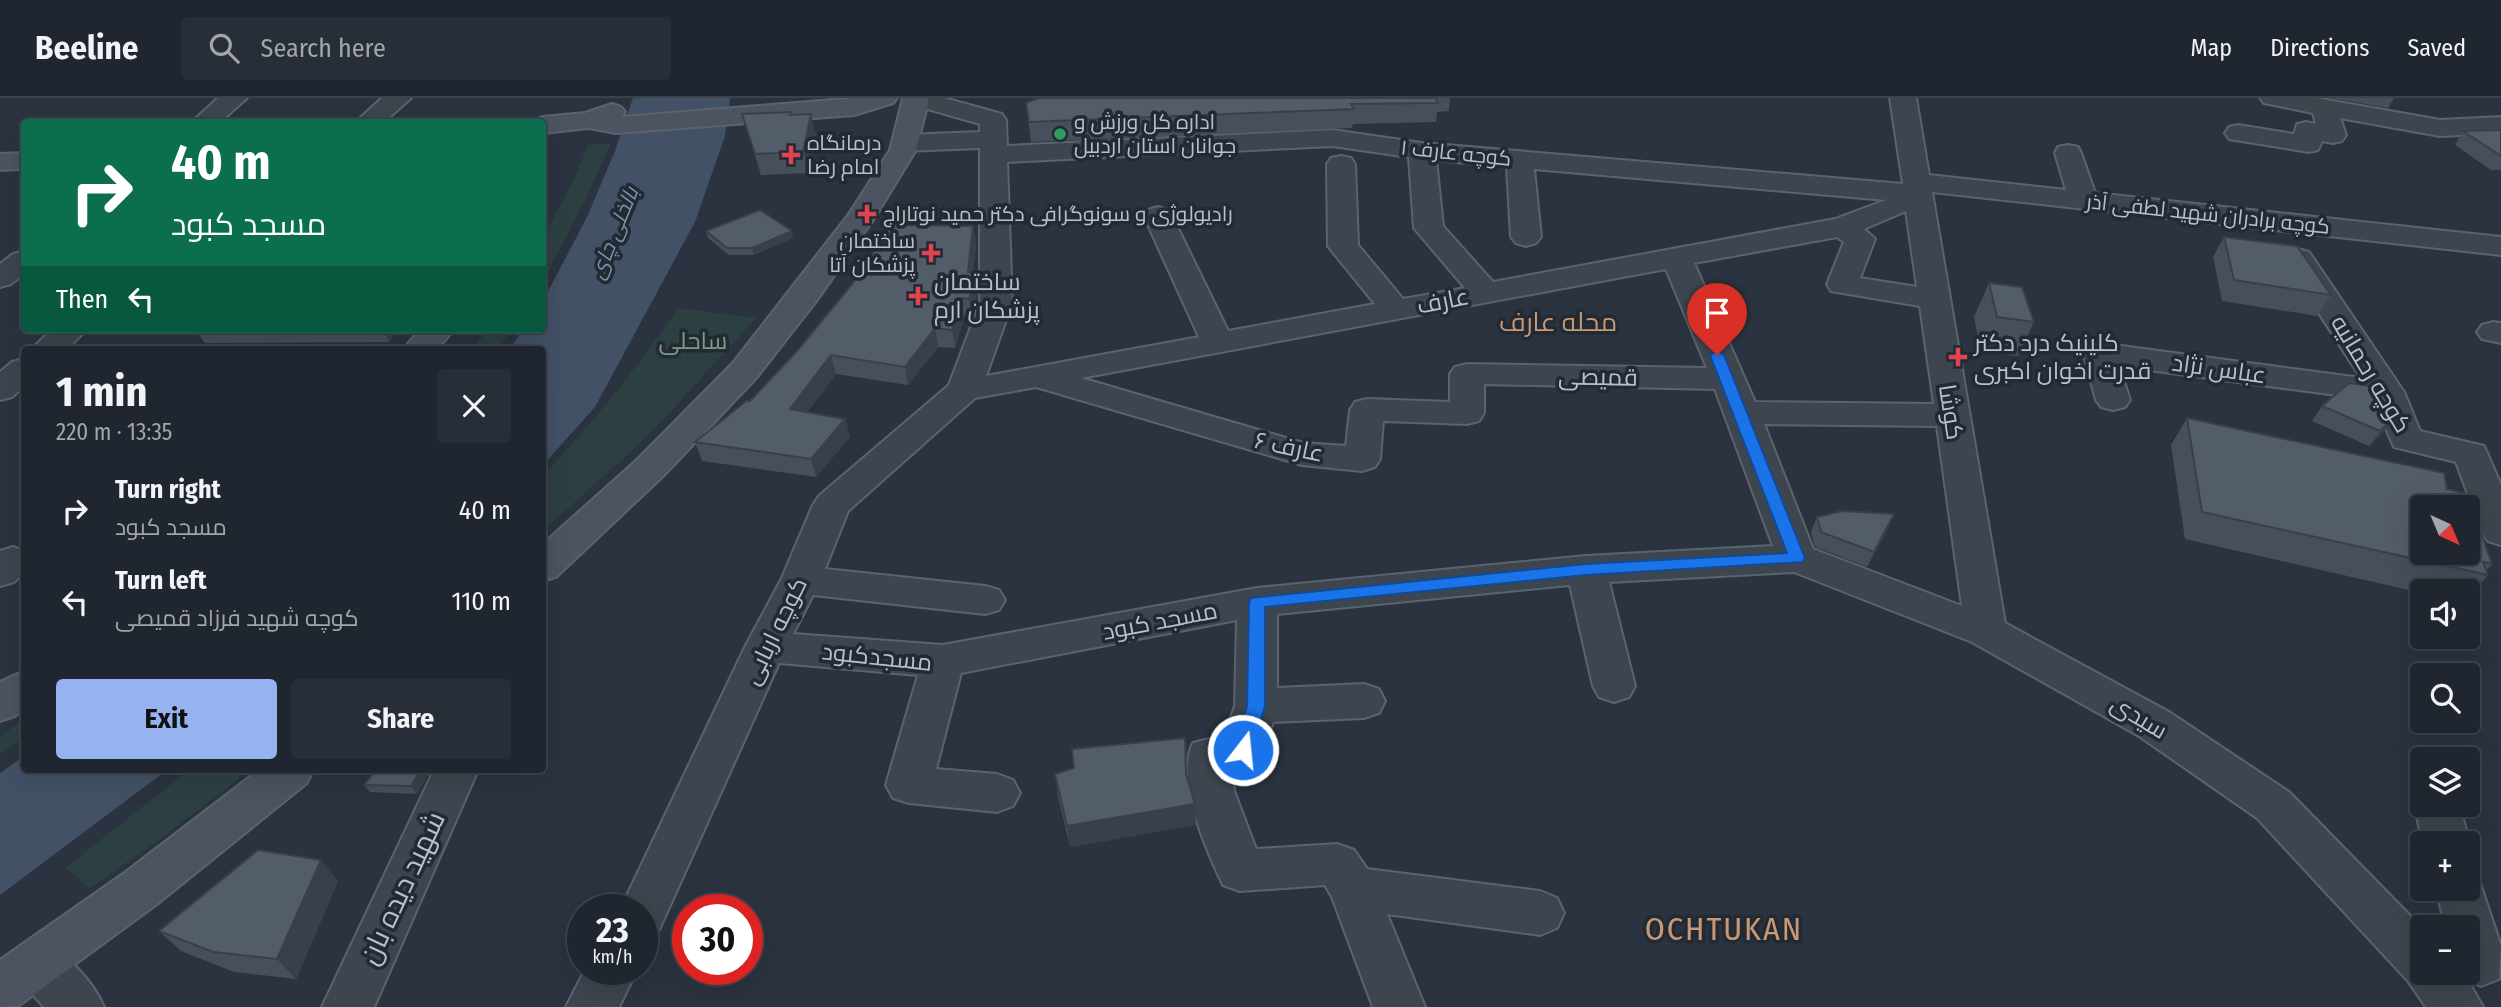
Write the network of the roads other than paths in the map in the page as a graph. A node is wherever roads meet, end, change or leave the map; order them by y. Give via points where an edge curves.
1 (234, 98) edge
2 (398, 98) edge
3 (563, 98) edge
4 (884, 98) edge
5 (900, 98) edge
6 (917, 98) edge
7 (1903, 98) edge
8 (2273, 98) edge
9 (789, 105) edge
10 (2325, 107) junction
11 (625, 108) edge
12 (209, 119) edge
13 (373, 119) edge
14 (2501, 125) edge
15 (548, 133) edge
16 (2238, 133) dead end
17 (905, 143) junction
18 (994, 148) junction
19 (1422, 151) junction
20 (2068, 153) dead end
21 (1520, 159) junction
22 (21, 161) edge
23 (0, 162) edge
24 (1341, 164) dead end
25 (1917, 188) junction
26 (2082, 200) junction
27 (1158, 216) dead end
28 (2273, 221) junction
29 (1842, 227) junction
30 (1526, 237) dead end
31 (2501, 246) edge
32 (1676, 257) junction
33 (1486, 293) junction
34 (1932, 299) junction
35 (1396, 310) junction
36 (66, 333) edge
37 (434, 333) edge
38 (1218, 343) junction
39 (52, 346) edge
40 (423, 346) edge
41 (21, 372) edge
42 (1468, 374) joint
43 (1037, 376) junction
44 (1728, 379) junction
45 (964, 390) junction
46 (0, 391) edge
47 (21, 393) edge
48 (2386, 393) junction
49 (2113, 400) dead end
50 (1742, 413) junction
51 (1952, 415) junction
52 (2501, 532) edge
53 (1797, 558) junction
54 (546, 563) edge
55 (1586, 570) junction
56 (801, 580) junction
57 (985, 600) dead end
58 (1257, 602) junction
59 (1986, 631) junction
60 (766, 647) junction
61 (943, 662) junction
62 (1614, 687) dead end
63 (21, 689) edge
64 (1364, 701) dead end
65 (0, 704) edge
66 (1256, 706) junction
67 (287, 773) edge
68 (455, 773) edge
69 (997, 793) dead end
70 (1353, 888) junction
71 (652, 894) edge
72 (2464, 901) edge
73 (1540, 913) dead end
74 (2410, 946) edge
75 (2483, 963) edge
76 (19, 977) edge
77 (604, 985) edge
78 (2441, 985) edge
79 (74, 1006) edge
80 (348, 1007) edge
81 (592, 1007) edge
82 (1399, 1007) edge
83 (2457, 1007) edge

1 - 12 street
2 - 13 street
3 - 15 main road
4 - 9 main road via 854,107
5 - 6 main road
6 - 17 main road
6 - 18 street via 993,120
7 - 25 street, کوشا
8 - 10 street
9 - 11 main road
10 - 14 street via 2440,128
10 - 16 street via 2333,135 2306,130 2309,144
11 - 15 main road
17 - 18 street, کوچه عارف ۱
17 - 54 main road via 861,217 745,370 651,467
18 - 19 street, کوچه عارف ۱ via 1332,138
18 - 45 street via 996,303
19 - 21 street, کوچه عارف ۱
19 - 33 street via 1429,228
20 - 26 street
21 - 25 street, کوچه عارف ۱
21 - 30 street
22 - 23 main road
24 - 35 street via 1343,246
25 - 26 street, کوچه برادران شهید لطفی آذر
25 - 29 street, عارف via 1888,210
25 - 34 street, کوشا
26 - 28 street, کوچه برادران شهید لطفی آذر
27 - 38 street
28 - 31 street, کوچه برادران شهید لطفی آذر
28 - 48 street, کوچه رحمانیه
29 - 32 street, عارف
29 - 34 street via 1860,239 1842,284
32 - 33 street, عارف
32 - 44 street
33 - 35 street, عارف
34 - 51 street, کوشا
35 - 38 street, عارف
36 - 39 street
37 - 40 main road
38 - 43 street, عارف
41 - 46 street
42 - 43 street, عارف ۶ via 1467,413 1367,410 1362,459 1302,454
42 - 44 street, قمیصی
43 - 45 street, عارف
44 - 50 street
45 - 56 street, کوچه اربابی via 832,505
46 - 47 street
48 - 49 street, عباس نژاد via 2099,353
48 - 52 street, کوچه رحمانیه via 2406,439 2472,454
50 - 51 street
50 - 53 street
51 - 59 street, کوشا
53 - 55 street, مسجد کبود
53 - 59 street, سیدی
55 - 58 street, مسجد کبود
55 - 62 street
56 - 57 street
56 - 60 street, کوچه اربابی
58 - 61 street, مسجد کبود
58 - 66 street
59 - 74 street, سیدی via 2154,724 2273,805
60 - 61 street, مسجدکبود
60 - 71 street, کوچه اربابی
61 - 69 street, مسجدکبود via 909,785
63 - 65 main road
64 - 66 street
66 - 70 street via 1243,750 1209,756 1211,791 1240,870 1337,863
67 - 76 main road
68 - 80 street, شهید دیده بان
70 - 73 street
70 - 82 street
72 - 75 street
76 - 79 street
77 - 81 street
78 - 83 street, سیدی

